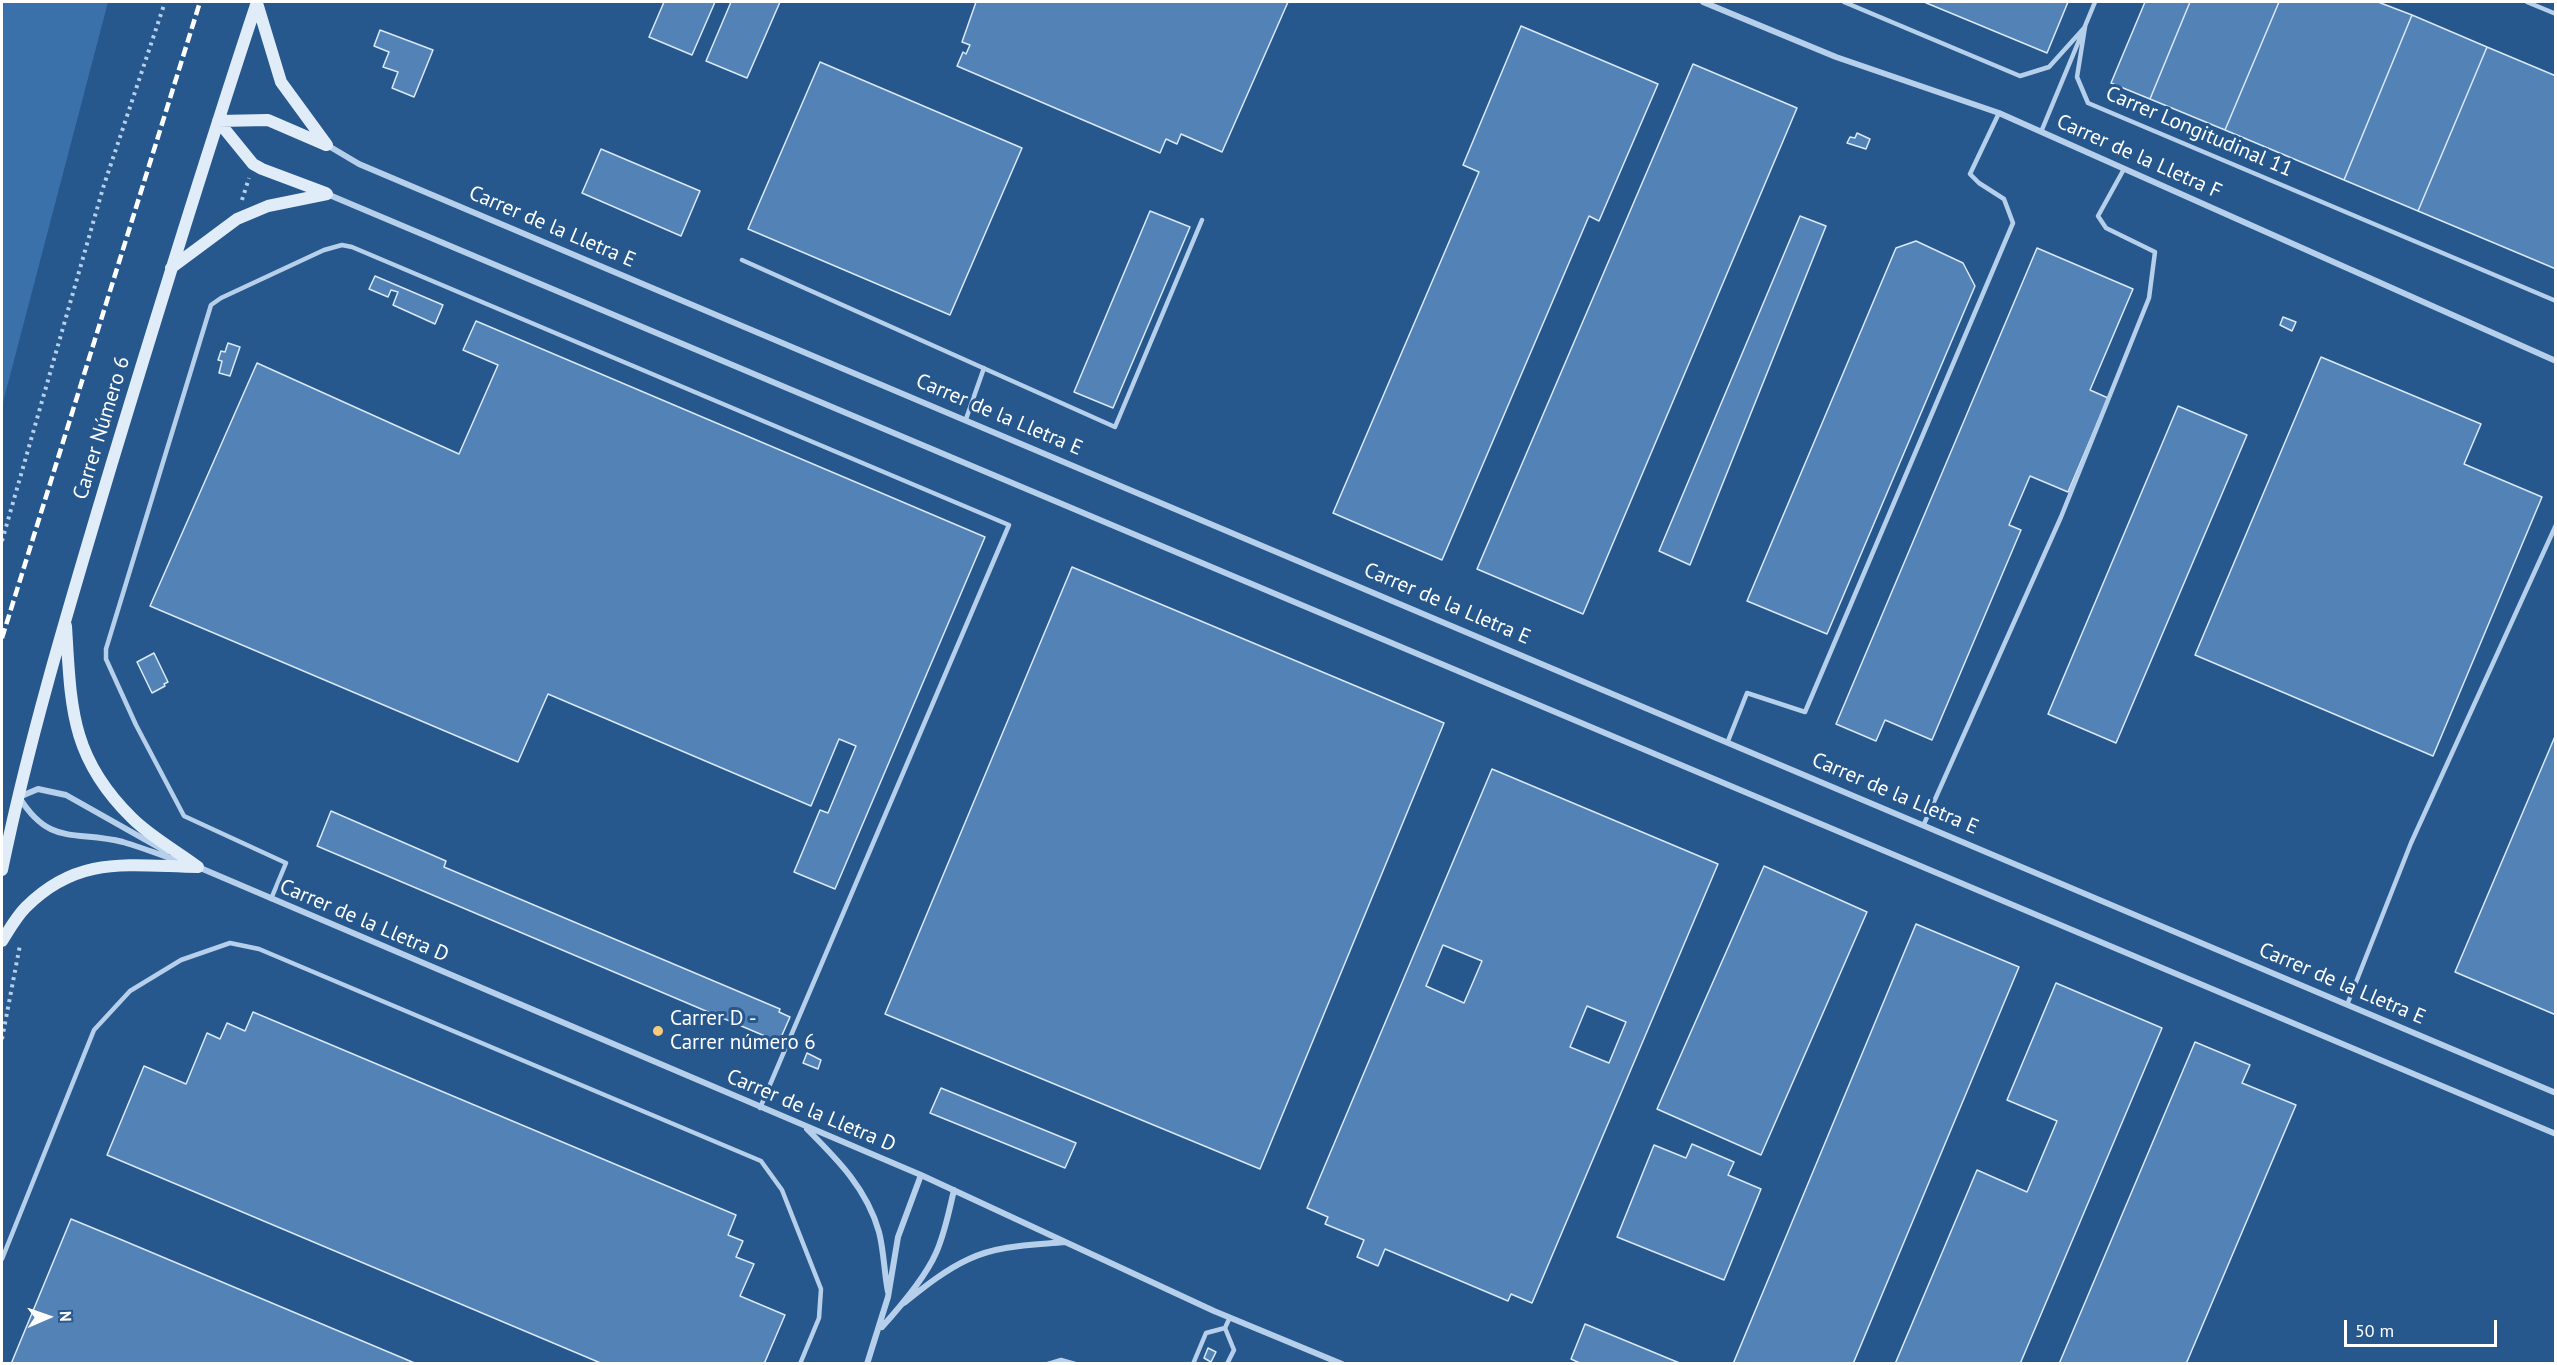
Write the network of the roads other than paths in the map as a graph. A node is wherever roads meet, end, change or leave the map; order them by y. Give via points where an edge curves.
1 (256, 2) edge
2 (1703, 2) edge
3 (1844, 2) edge
4 (2095, 2) edge
5 (2527, 2) edge
6 (2556, 14) edge
7 (2085, 27) junction
8 (1999, 113) junction
9 (218, 121) junction
10 (2041, 132) junction
11 (327, 145) junction
12 (2124, 169) junction
13 (327, 194) junction
14 (1202, 220) dead end
15 (742, 260) dead end
16 (171, 268) junction
17 (2556, 301) edge
18 (2556, 361) edge
19 (984, 368) junction
20 (966, 419) junction
21 (2556, 525) edge
22 (66, 616) junction
23 (1728, 741) junction
24 (19, 797) junction
25 (1924, 824) junction
26 (198, 867) junction
27 (2, 870) edge
28 (270, 899) junction
29 (2, 941) edge
30 (2347, 1005) junction
31 (2556, 1093) edge
32 (760, 1108) junction
33 (805, 1127) junction
34 (2556, 1134) edge
35 (921, 1175) junction
36 (954, 1190) junction
37 (1065, 1242) junction
38 (2, 1259) edge
39 (888, 1297) junction
40 (904, 1303) junction
41 (1230, 1317) junction
42 (1225, 1328) junction
43 (879, 1330) junction
44 (800, 1364) edge
45 (867, 1364) edge
46 (1048, 1364) edge
47 (1075, 1364) edge
48 (1193, 1364) edge
49 (1227, 1364) edge
50 (1342, 1364) edge

1 - 9 main road, Carrer Número 6
1 - 11 main road via 280,82
2 - 8 street, Carrer de la Lletra F via 1836,57
3 - 7 lane via 2020,76 2049,67
4 - 7 lane
5 - 6 lane
7 - 10 lane
7 - 17 lane, Carrer Longitudinal 11 via 2077,77 2088,103
8 - 10 street, Carrer de la Lletra F
8 - 23 lane via 1970,174 2004,198 2013,223 1805,712 1748,693
9 - 11 main road via 268,120
9 - 13 main road via 253,164
9 - 16 main road, Carrer Número 6
10 - 12 street, Carrer de la Lletra F
11 - 20 street, Carrer de la Lletra E via 360,164
12 - 18 street, Carrer de la Lletra F
12 - 25 lane via 2098,216 2106,228 2155,252 2149,298 2061,516
13 - 16 main road via 268,206 237,219
13 - 34 street
14 - 19 lane via 1115,427
15 - 19 lane
16 - 22 main road, Carrer Número 6
19 - 20 lane
20 - 23 street, Carrer de la Lletra E
21 - 30 lane via 2411,843
22 - 24 main road, Carrer Número 6
22 - 26 main road via 71,702 78,736 90,765 133,819
23 - 25 street, Carrer de la Lletra E
24 - 26 street via 39,823 66,836 122,842
24 - 26 street via 38,789 66,795
24 - 27 main road, Carrer Número 6
25 - 30 street, Carrer de la Lletra E
26 - 28 street, Carrer de la Lletra D
26 - 29 main road via 106,865 81,872 54,884 24,908
28 - 32 street, Carrer de la Lletra D
28 - 32 lane via 286,863 184,816 136,725 106,659 106,649 211,305 342,245 1009,525
30 - 31 street, Carrer de la Lletra E
32 - 33 street, Carrer de la Lletra D
33 - 35 street, Carrer de la Lletra D
33 - 39 street via 846,1168 867,1201 879,1233
35 - 36 street, Carrer de la Lletra D
35 - 39 street via 898,1237
36 - 37 street, Carrer de la Lletra D
36 - 40 street via 935,1256
37 - 40 street via 1001,1249 970,1258 944,1272
37 - 41 street, Carrer de la Lletra D
38 - 44 lane via 94,1030 130,991 180,960 230,943 259,949 761,1161 782,1190 821,1289 819,1318
39 - 43 street
40 - 43 street
41 - 42 lane
41 - 50 street, Carrer de la Lletra D
42 - 48 lane via 1206,1333
42 - 49 lane via 1234,1350
43 - 45 street
46 - 47 lane via 1061,1360

